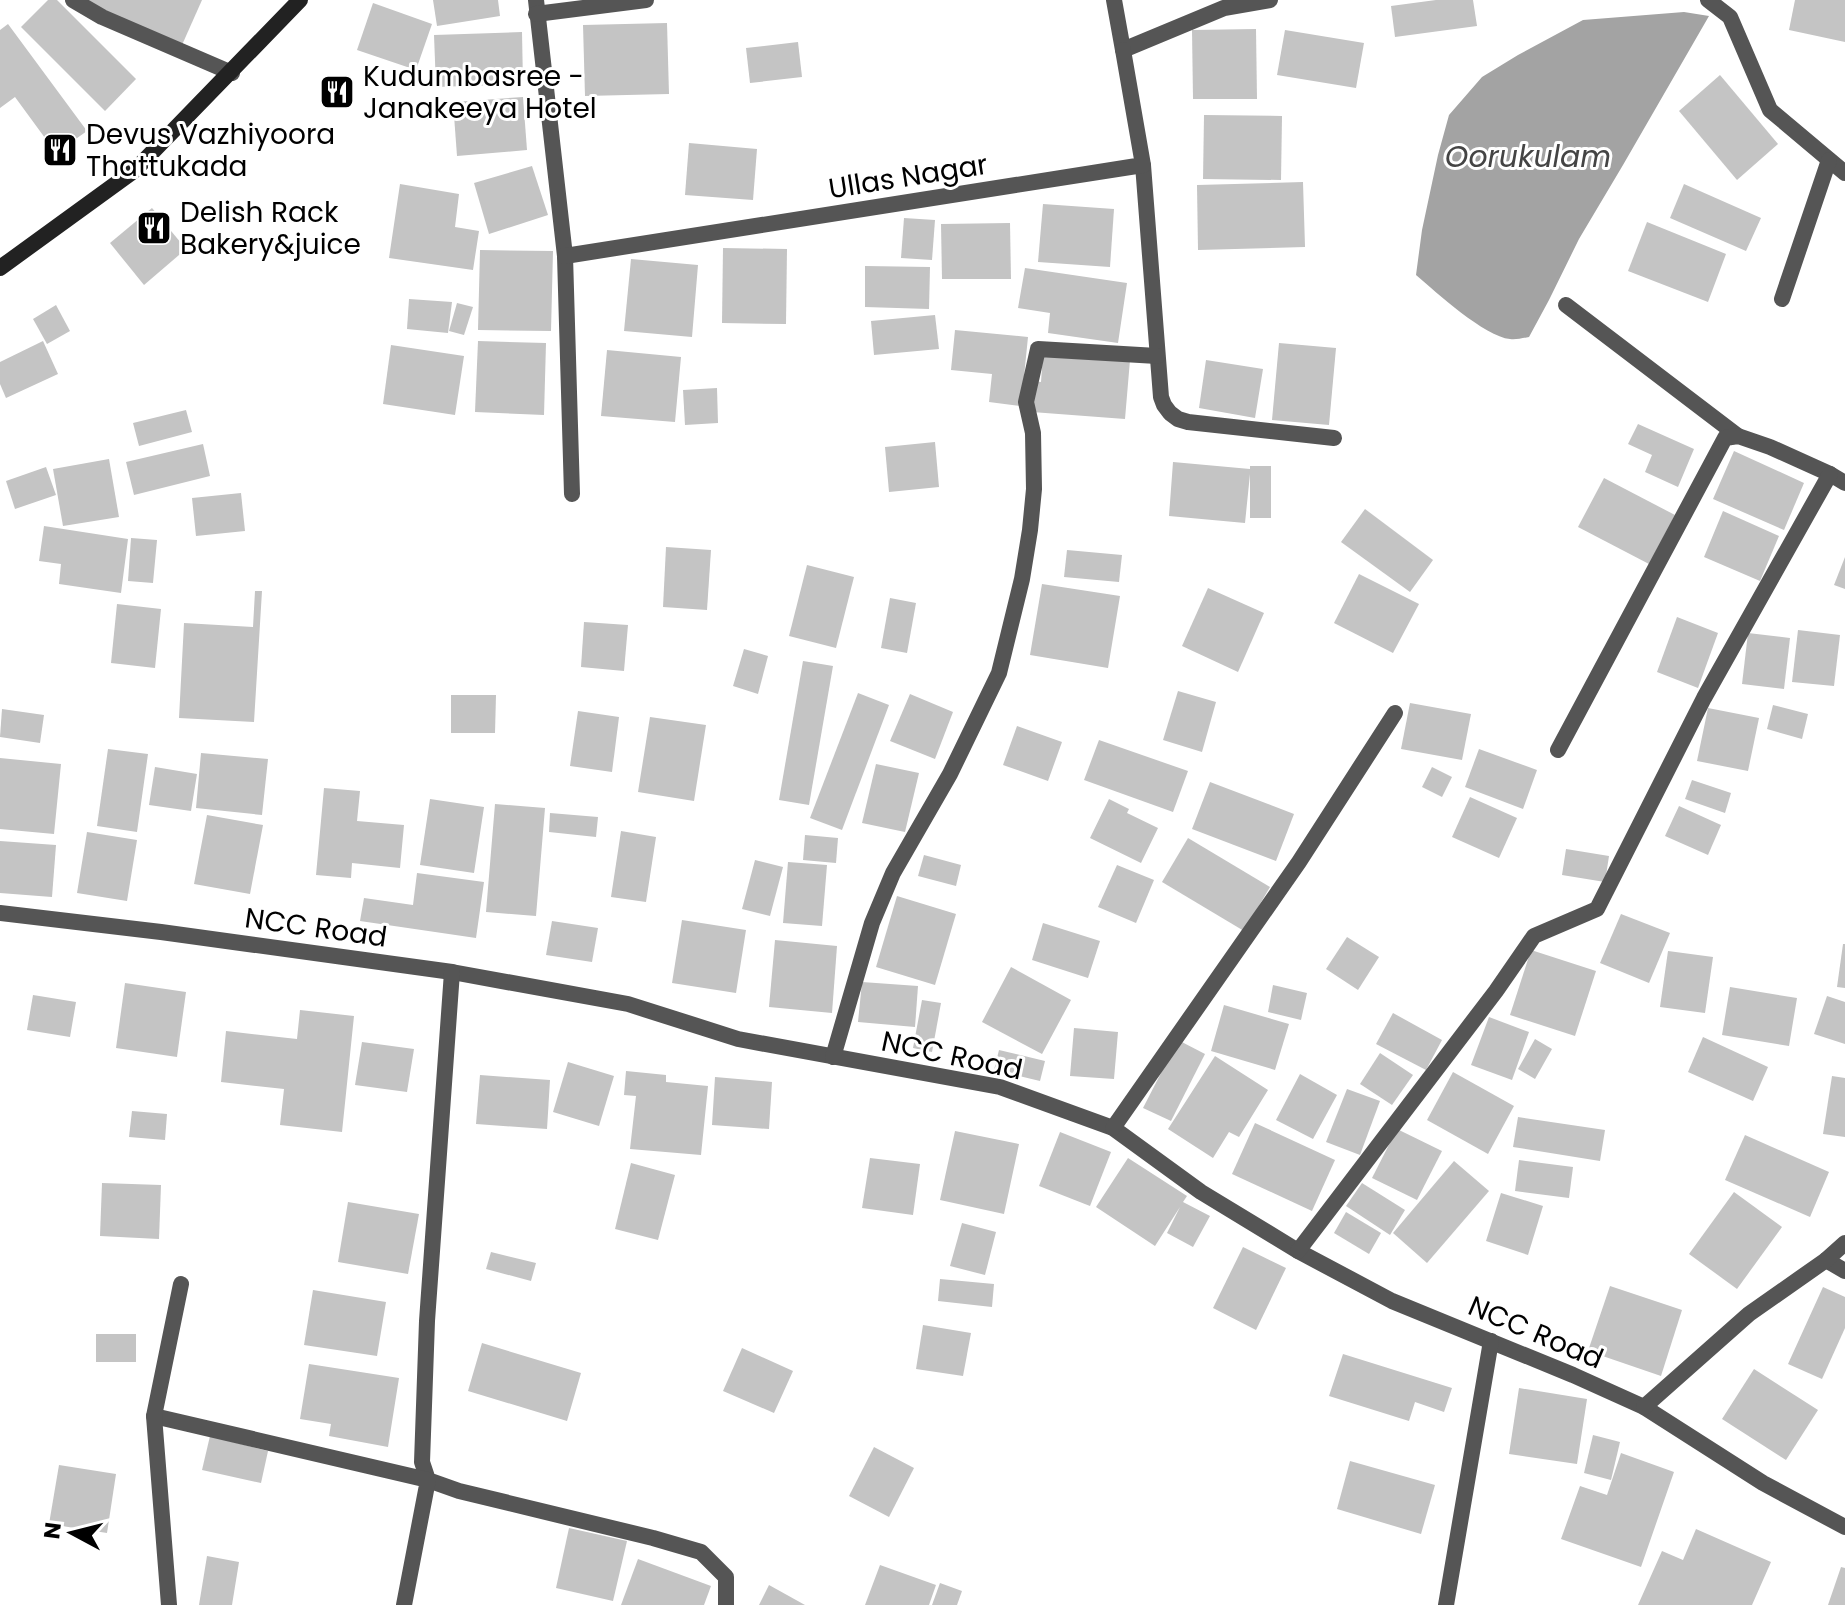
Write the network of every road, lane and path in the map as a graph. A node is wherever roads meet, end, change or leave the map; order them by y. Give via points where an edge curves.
1 (73, 0) edge
2 (300, 0) edge
3 (646, 0) edge
4 (1114, 0) edge
5 (1270, 0) edge
6 (1708, 0) edge
7 (536, 7) edge
8 (1123, 50) junction
9 (232, 73) junction
10 (1829, 160) junction
11 (1143, 165) junction
12 (1845, 173) edge
13 (565, 256) junction
14 (0, 268) edge
15 (1782, 299) dead end
16 (1566, 305) dead end
17 (1157, 356) junction
18 (1738, 436) junction
19 (1334, 438) dead end
20 (1830, 474) junction
21 (1845, 483) edge
22 (572, 494) dead end
23 (1395, 713) dead end
24 (1558, 750) dead end
25 (0, 913) edge
26 (452, 972) junction
27 (833, 1057) junction
28 (1113, 1128) junction
29 (1845, 1243) edge
30 (1298, 1251) junction
31 (1826, 1260) junction
32 (1845, 1271) edge
33 (181, 1284) dead end
34 (1491, 1341) junction
35 (1644, 1407) junction
36 (154, 1416) junction
37 (428, 1480) junction
38 (1845, 1527) edge
39 (169, 1605) edge
40 (404, 1605) edge
41 (726, 1605) edge
42 (1446, 1605) edge

1 - 9 street
2 - 9 main road
3 - 7 street
4 - 8 street
5 - 8 street via 1224,8
6 - 10 street via 1730,17 1770,110
7 - 13 street
8 - 11 street
9 - 14 main road via 135,170
10 - 12 street
10 - 15 street
11 - 13 street, Ullas Nagar
11 - 17 street
13 - 22 street
16 - 18 street
17 - 19 street via 1161,397 1178,419
17 - 27 street via 1038,349 1026,402 1033,433 1030,530 999,673 950,774 893,873 872,923
18 - 20 street
18 - 24 street via 1725,438
20 - 21 street
20 - 30 street via 1704,698 1597,909 1534,936
23 - 28 street via 1299,862
25 - 26 street, NCC Road
26 - 27 street, NCC Road via 628,1004 738,1039
26 - 37 street via 427,1321 422,1462
27 - 28 street, NCC Road via 1000,1087
28 - 30 street, NCC Road via 1201,1192
29 - 31 street
30 - 34 street, NCC Road via 1392,1301
31 - 32 street
31 - 35 street via 1749,1314
33 - 36 street
34 - 35 street, NCC Road
34 - 42 street
35 - 38 street, NCC Road via 1763,1483
36 - 37 street
36 - 39 street
37 - 40 street
37 - 41 street via 701,1552 726,1577

